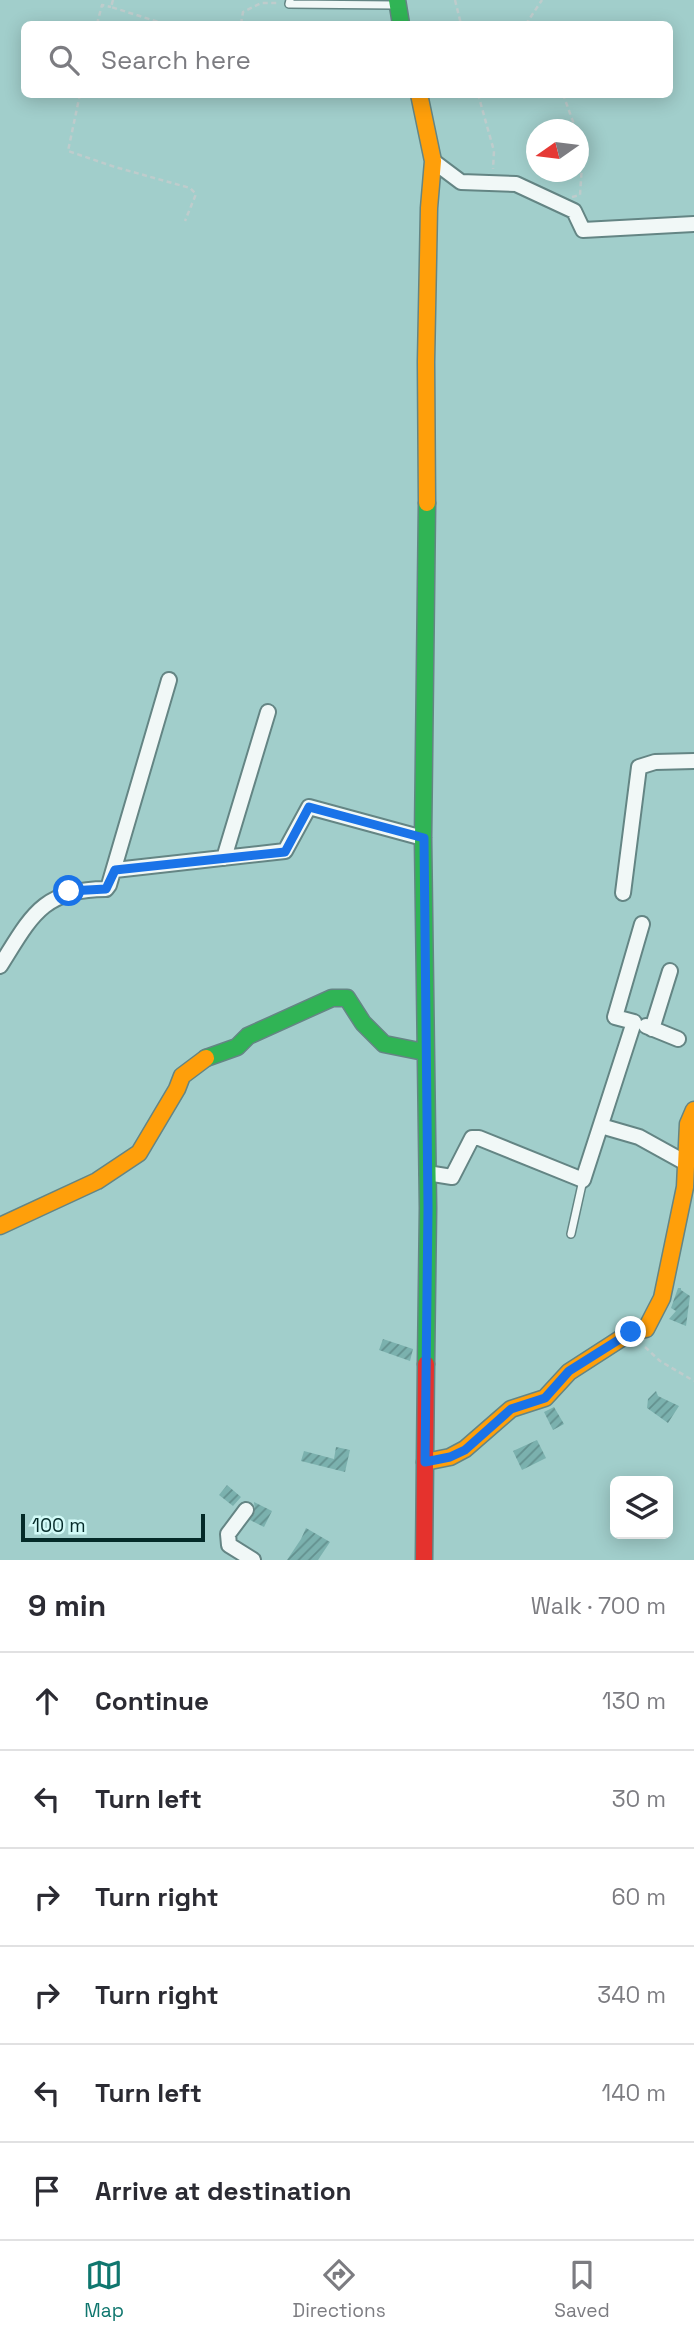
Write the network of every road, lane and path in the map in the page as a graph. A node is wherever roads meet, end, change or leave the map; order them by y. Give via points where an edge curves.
1 (113, 0) edge
2 (455, 0) edge
3 (542, 0) edge
4 (289, 2) edge
5 (398, 2) edge
6 (111, 7) junction
7 (98, 21) edge
8 (155, 21) edge
9 (242, 21) edge
10 (401, 21) edge
11 (460, 21) edge
12 (527, 21) edge
13 (79, 98) edge
14 (420, 98) edge
15 (479, 98) edge
16 (564, 98) edge
17 (572, 119) edge
18 (433, 161) junction
19 (493, 172) dead end
20 (581, 182) edge
21 (563, 192) dead end
22 (185, 221) dead end
23 (694, 224) edge
24 (169, 680) dead end
25 (268, 712) dead end
26 (694, 761) edge
27 (424, 838) junction
28 (224, 858) junction
29 (115, 870) junction
30 (623, 892) dead end
31 (642, 924) dead end
32 (0, 966) edge
33 (670, 971) dead end
34 (634, 1022) junction
35 (652, 1029) junction
36 (678, 1039) dead end
37 (425, 1052) junction
38 (694, 1110) edge
39 (601, 1126) junction
40 (686, 1163) junction
41 (427, 1173) junction
42 (583, 1180) junction
43 (0, 1226) edge
44 (571, 1234) dead end
45 (631, 1332) junction
46 (694, 1381) edge
47 (425, 1462) junction
48 (246, 1510) dead end
49 (253, 1560) edge
50 (424, 1560) edge

1 - 6 path
2 - 11 path
3 - 12 path
4 - 5 lane
4 - 9 path via 261,3 243,12
5 - 10 street
6 - 7 path via 102,5
6 - 8 path
13 - 22 path via 68,151 190,188 196,194
14 - 18 street
15 - 19 path via 494,151
16 - 17 path
18 - 23 street via 461,182 516,184 573,211 583,230
18 - 27 street via 426,349
20 - 21 path via 580,195 571,197
24 - 29 street
25 - 28 street
26 - 30 street via 639,767
27 - 28 street via 309,807 285,852
27 - 37 street
28 - 29 street
29 - 32 street via 106,889 69,891 52,900 25,928
31 - 34 street via 615,1017
33 - 35 street
34 - 35 street
34 - 39 street
35 - 36 street
37 - 41 street
37 - 43 street via 384,1044 347,998 332,998 205,1059 182,1076 139,1153 97,1181
38 - 40 street via 688,1124
39 - 40 street via 639,1137
39 - 42 street
40 - 45 street via 662,1298 646,1329
41 - 42 street via 452,1177 468,1143 479,1138
41 - 47 street
42 - 44 lane
45 - 46 path via 660,1362
45 - 47 street via 569,1371 545,1398 511,1409 465,1450
47 - 50 street
48 - 49 street via 228,1534 229,1545

